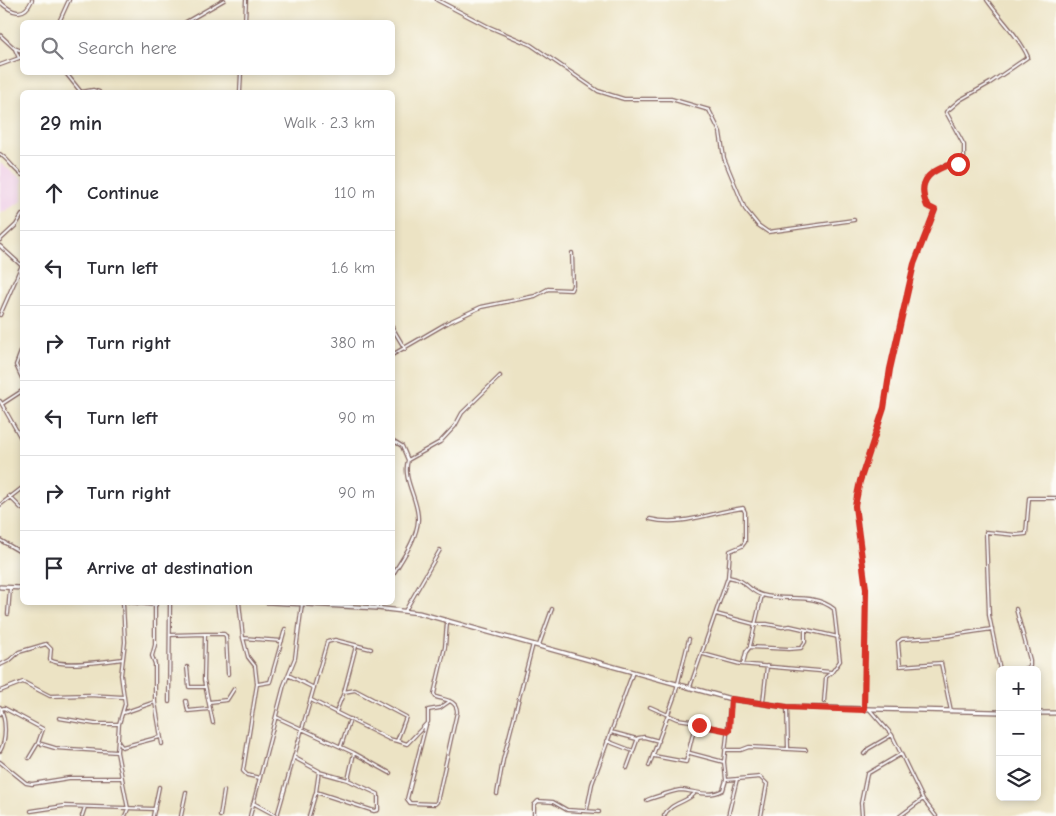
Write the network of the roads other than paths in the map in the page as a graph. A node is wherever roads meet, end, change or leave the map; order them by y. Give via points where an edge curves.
1 (32, 0) edge
2 (69, 0) edge
3 (224, 0) edge
4 (246, 0) edge
5 (437, 0) edge
6 (987, 0) edge
7 (0, 2) edge
8 (60, 20) edge
9 (189, 20) edge
10 (245, 20) edge
11 (0, 35) edge
12 (14, 48) junction
13 (20, 50) edge
14 (19, 58) joint
15 (0, 65) edge
16 (67, 75) edge
17 (241, 75) edge
18 (79, 90) edge
19 (240, 90) edge
20 (0, 154) edge
21 (20, 174) edge
22 (20, 218) edge
23 (854, 220) dead end
24 (0, 240) edge
25 (0, 246) edge
26 (572, 253) dead end
27 (20, 264) edge
28 (20, 270) edge
29 (0, 315) edge
30 (395, 332) edge
31 (405, 349) junction
32 (395, 354) edge
33 (20, 355) edge
34 (20, 374) edge
35 (500, 376) dead end
36 (20, 392) edge
37 (0, 401) edge
38 (2, 404) junction
39 (20, 436) edge
40 (395, 442) edge
41 (408, 460) junction
42 (20, 489) edge
43 (9, 496) junction
44 (1056, 498) edge
45 (0, 505) edge
46 (20, 507) edge
47 (650, 519) dead end
48 (0, 540) edge
49 (440, 550) dead end
50 (20, 552) edge
51 (395, 570) edge
52 (728, 577) junction
53 (0, 587) edge
54 (10, 588) junction
55 (20, 588) edge
56 (762, 595) junction
57 (123, 605) edge
58 (156, 605) edge
59 (170, 605) edge
60 (239, 605) edge
61 (302, 605) edge
62 (320, 605) edge
63 (378, 605) edge
64 (376, 608) junction
65 (552, 609) dead end
66 (1016, 609) dead end
67 (405, 611) junction
68 (8, 614) dead end
69 (716, 614) junction
70 (447, 620) junction
71 (754, 624) junction
72 (285, 629) dead end
73 (992, 629) junction
74 (805, 631) junction
75 (205, 634) junction
76 (170, 635) junction
77 (838, 637) junction
78 (243, 638) junction
79 (689, 639) dead end
80 (282, 641) junction
81 (533, 644) junction
82 (539, 645) junction
83 (356, 646) junction
84 (750, 647) junction
85 (370, 649) dead end
86 (703, 654) junction
87 (123, 659) junction
88 (743, 664) junction
89 (0, 665) edge
90 (767, 666) junction
91 (999, 666) edge
92 (1030, 666) edge
93 (187, 667) dead end
94 (633, 672) junction
95 (831, 672) junction
96 (228, 674) dead end
97 (288, 675) junction
98 (258, 684) junction
99 (677, 684) junction
100 (346, 685) junction
101 (205, 687) junction
102 (690, 687) junction
103 (314, 688) junction
104 (234, 689) dead end
105 (354, 690) junction
106 (0, 691) edge
107 (344, 692) junction
108 (123, 697) junction
109 (731, 699) junction
110 (311, 700) junction
111 (450, 700) junction
112 (186, 701) dead end
113 (155, 702) junction
114 (169, 702) dead end
115 (209, 702) junction
116 (824, 702) dead end
117 (763, 705) junction
118 (650, 707) dead end
119 (787, 707) junction
120 (0, 708) edge
121 (209, 709) junction
122 (864, 710) junction
123 (870, 710) junction
124 (951, 711) junction
125 (336, 712) junction
126 (996, 712) edge
127 (1056, 712) edge
128 (123, 713) junction
129 (1041, 713) edge
130 (0, 714) edge
131 (668, 716) junction
132 (276, 717) junction
133 (59, 718) dead end
134 (350, 719) junction
135 (213, 723) dead end
136 (119, 724) junction
137 (426, 725) junction
138 (696, 725) junction
139 (302, 729) junction
140 (729, 731) junction
141 (611, 732) junction
142 (892, 735) junction
143 (160, 737) junction
144 (637, 740) junction
145 (397, 741) junction
146 (608, 741) junction
147 (659, 741) junction
148 (38, 742) junction
149 (118, 742) junction
150 (162, 744) dead end
151 (340, 747) junction
152 (725, 750) junction
153 (788, 750) junction
154 (806, 750) dead end
155 (0, 751) edge
156 (633, 751) junction
157 (117, 752) junction
158 (354, 753) junction
159 (901, 753) junction
160 (688, 754) junction
161 (864, 754) dead end
162 (654, 756) junction
163 (29, 758) dead end
164 (294, 758) junction
165 (0, 762) edge
166 (724, 762) junction
167 (649, 766) dead end
168 (627, 768) dead end
169 (319, 772) junction
170 (390, 773) dead end
171 (122, 778) junction
172 (260, 778) junction
173 (737, 779) junction
174 (348, 780) junction
175 (726, 780) junction
176 (159, 787) dead end
177 (186, 792) dead end
178 (224, 792) dead end
179 (316, 792) junction
180 (497, 794) dead end
181 (694, 794) junction
182 (923, 799) junction
183 (647, 800) dead end
184 (253, 803) junction
185 (85, 807) junction
186 (128, 809) junction
187 (155, 809) junction
188 (587, 810) junction
189 (31, 811) dead end
190 (599, 812) dead end
191 (82, 816) edge
192 (125, 816) edge
193 (153, 816) edge
194 (182, 816) edge
195 (220, 816) edge
196 (250, 816) edge
197 (277, 816) edge
198 (309, 816) edge
199 (534, 816) edge
200 (664, 816) edge
201 (728, 816) edge
202 (761, 816) edge
203 (862, 816) edge
204 (900, 816) edge
205 (936, 816) edge

1 - 7 street via 26,8 15,12
2 - 8 street
3 - 9 street
4 - 10 street
5 - 23 street via 531,45 598,91 624,99 671,99 710,110 720,132 724,158 745,209 768,232
6 - 122 street via 1028,57 946,112 964,145 964,159 932,172 924,180 922,194 927,206 935,210 914,264 884,408 855,506 866,589
11 - 12 street
12 - 13 street
12 - 14 street
14 - 15 street
16 - 18 street
17 - 19 street
20 - 21 street via 14,164
22 - 24 street
25 - 27 street
26 - 31 street via 571,290 545,289 535,296 481,306
28 - 29 street
30 - 31 street
31 - 32 street
33 - 34 street via 16,365
35 - 41 street via 462,413 440,442
36 - 38 street
37 - 38 street
38 - 39 street
40 - 41 street via 402,446
41 - 51 street via 406,477 418,517 416,529
42 - 43 street
43 - 45 street
43 - 46 street
44 - 73 street via 1029,498 1026,534 986,532 986,585
47 - 52 street via 664,523 693,520 743,508 745,542 730,551
48 - 50 street
49 - 67 street
52 - 56 street via 746,582
52 - 69 street
53 - 54 main road
54 - 55 main road
54 - 68 street
56 - 71 street
56 - 77 street via 812,598 833,608
57 - 87 street
58 - 113 street via 152,656
59 - 76 street
60 - 78 street
61 - 97 street via 295,658
62 - 64 main road
63 - 64 street
64 - 67 main road
65 - 82 street
66 - 92 street
67 - 70 main road
69 - 71 street
69 - 86 street
70 - 81 main road
70 - 111 street via 445,647 434,692 436,697
71 - 74 street via 790,626
71 - 84 street
72 - 80 street
73 - 91 street
73 - 124 street via 939,637 902,638 898,642 900,666 941,663
74 - 77 street
74 - 84 street via 804,645 797,649
75 - 76 street
75 - 96 street via 226,636
75 - 101 street
76 - 114 street
77 - 95 street via 840,661
78 - 80 street
78 - 98 street via 248,657 255,666
79 - 99 street
80 - 98 street via 270,682
81 - 82 main road
81 - 180 street via 502,760
82 - 94 main road
83 - 85 street
83 - 100 street
83 - 103 street via 335,640 327,642
84 - 88 street
86 - 88 street
86 - 102 street
87 - 89 street via 54,662 50,660 51,649 46,644 19,652
87 - 108 street
88 - 90 street
90 - 95 street
90 - 117 street
93 - 101 street via 189,687
94 - 99 main road
94 - 141 street
95 - 116 street via 825,678
97 - 103 street
97 - 132 street
98 - 172 street via 242,767 244,773
99 - 102 main road
99 - 131 street
100 - 105 street
100 - 107 street
101 - 115 street
102 - 109 main road
103 - 110 street
104 - 115 street via 228,700
105 - 107 street
105 - 145 street via 406,716
106 - 108 street via 23,682 50,696
107 - 125 street
108 - 128 street
109 - 117 main road
109 - 140 street
110 - 125 street
110 - 139 street
111 - 137 street via 440,708 428,710
111 - 137 street via 457,712 437,802 410,803 408,799
112 - 121 street via 188,711
113 - 128 street
113 - 143 street
115 - 121 street
117 - 119 main road
118 - 131 street
119 - 122 main road
119 - 153 street
120 - 130 street
120 - 148 street via 43,729
120 - 155 street via 4,715 4,743
121 - 135 street
122 - 123 main road
123 - 124 main road
123 - 142 street
124 - 126 main road
125 - 134 street
127 - 129 main road
128 - 136 street
131 - 138 street via 698,722
131 - 147 street
132 - 139 street
132 - 172 street
133 - 136 street
134 - 145 street
134 - 151 street
136 - 149 street
137 - 145 street via 407,744
138 - 140 street
138 - 160 street
139 - 151 street
139 - 164 street
140 - 152 street
141 - 144 street
141 - 146 street
142 - 159 street
142 - 161 street via 868,748
143 - 149 street via 122,747
143 - 150 street
144 - 147 street via 644,736
144 - 156 street
146 - 156 street
146 - 188 street via 592,784
147 - 162 street
148 - 157 street via 55,748
148 - 163 street
149 - 157 street
151 - 158 street
152 - 153 street via 749,747
152 - 166 street
153 - 154 street
156 - 168 street
157 - 171 street
158 - 170 street
158 - 174 street
159 - 182 street
159 - 203 street via 867,774 861,803
160 - 162 street via 685,763
160 - 166 street
162 - 167 street
164 - 169 street
164 - 197 street
165 - 171 street via 26,783 32,784 69,778
166 - 175 street
169 - 174 street
169 - 179 street
171 - 186 street
172 - 184 street
173 - 175 street
173 - 201 street
173 - 202 street via 760,777 766,782
174 - 179 street via 378,794 378,810 374,812
175 - 181 street via 719,792
176 - 187 street
177 - 194 street
178 - 195 street
179 - 198 street
181 - 183 street via 677,790
181 - 200 street via 686,802 670,808
182 - 204 street
182 - 205 street
184 - 196 street
184 - 197 street
185 - 186 street
185 - 189 street via 64,806
185 - 191 street
186 - 187 street
186 - 192 street
187 - 193 street
188 - 190 street
188 - 199 street via 567,810 553,802 538,801 534,805

